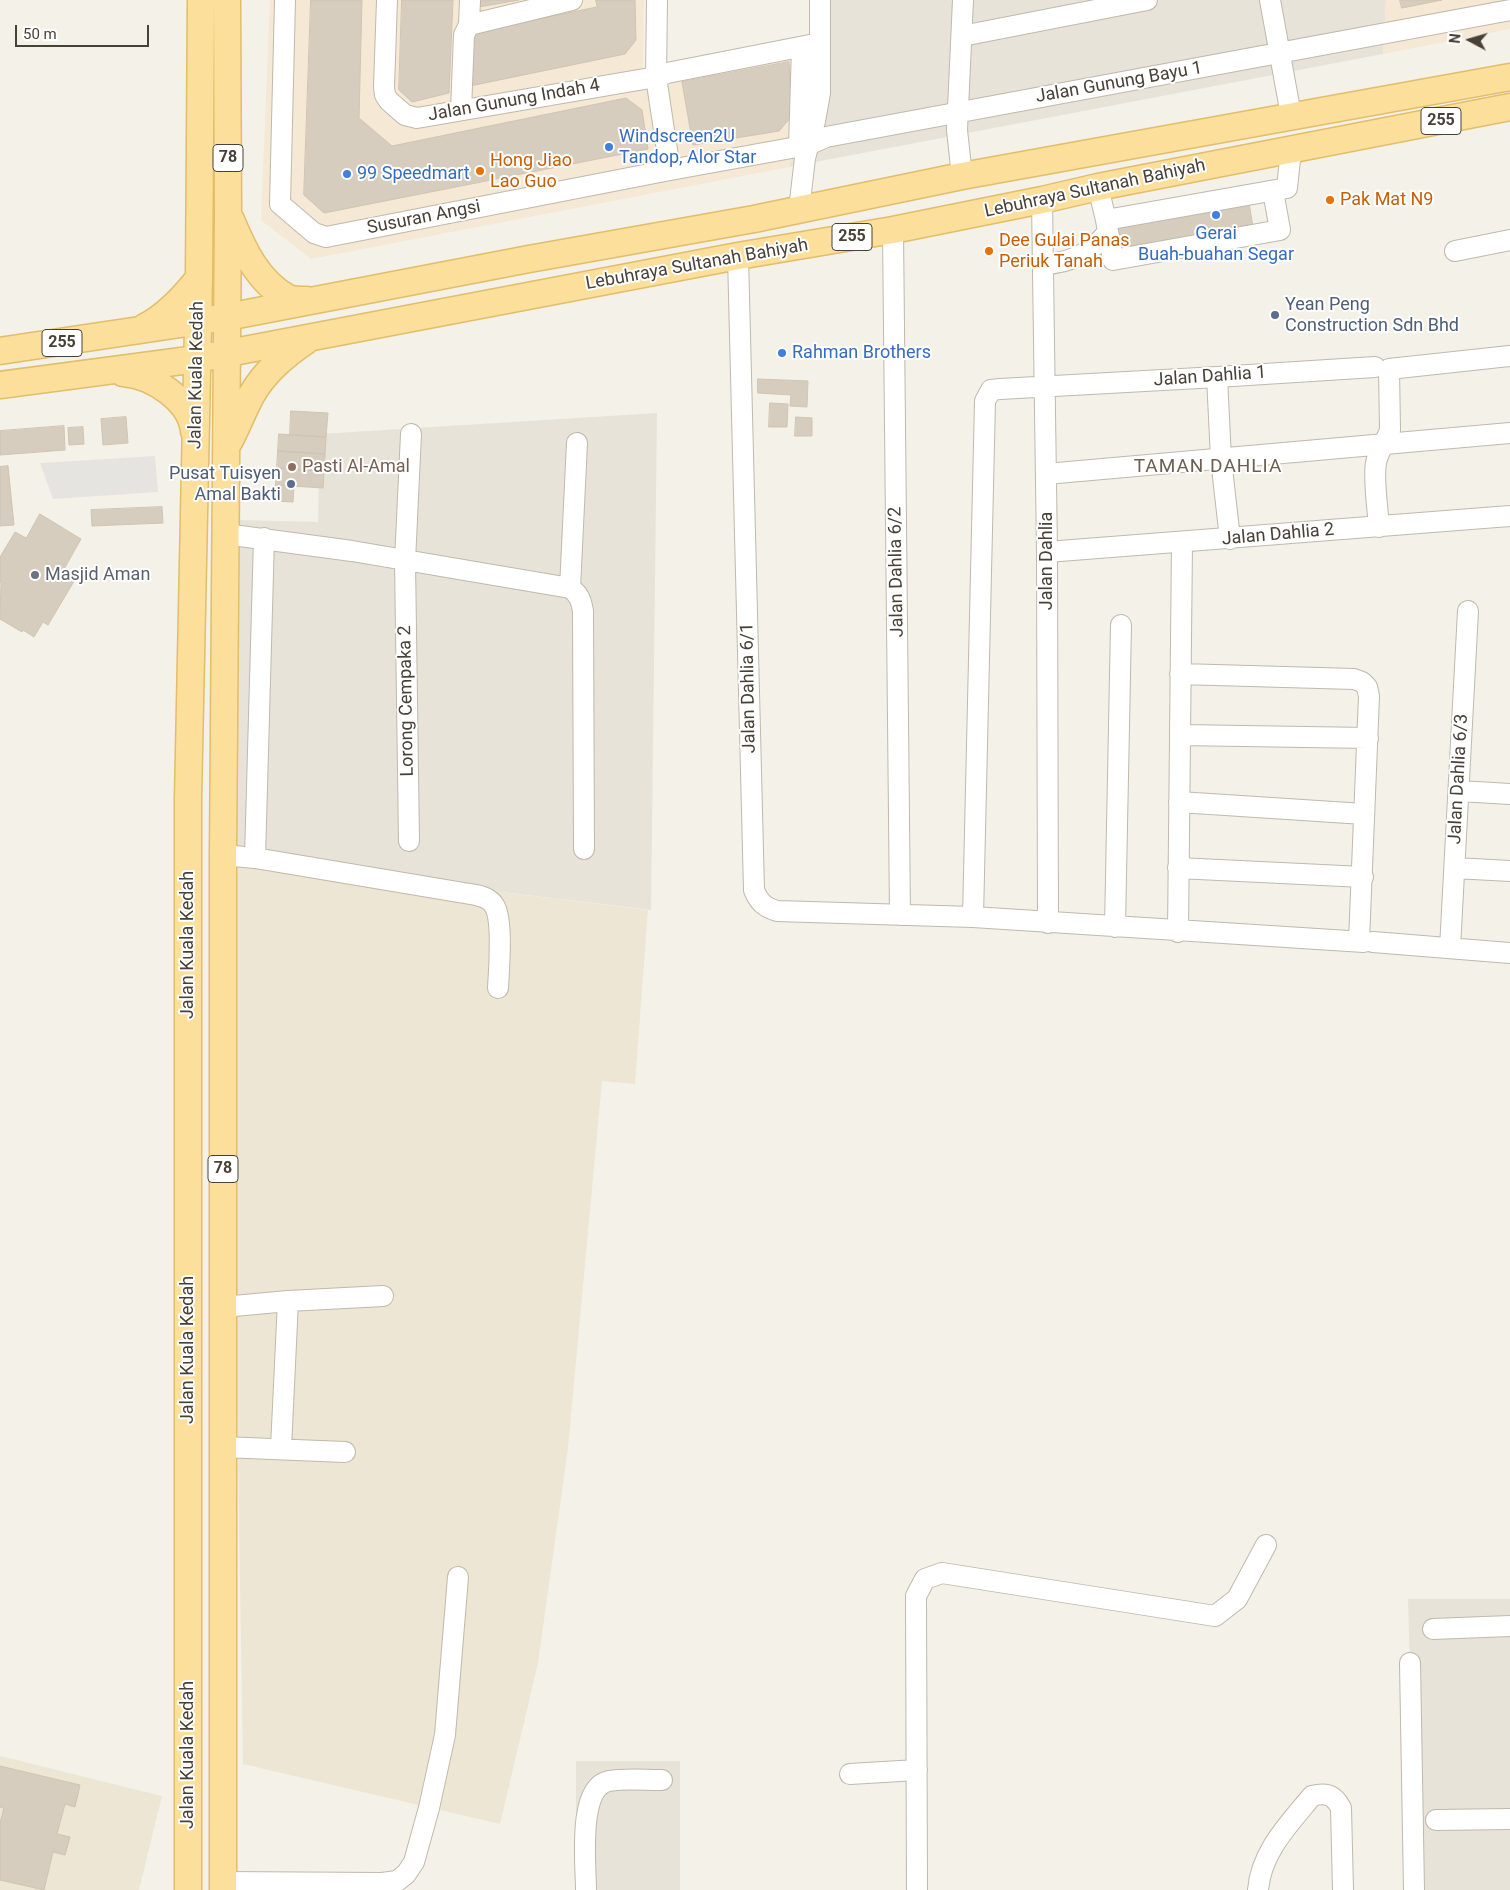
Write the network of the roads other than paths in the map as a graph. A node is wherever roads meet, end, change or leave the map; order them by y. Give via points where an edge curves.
1 (201, 0) edge
2 (227, 0) edge
3 (285, 0) edge
4 (387, 0) edge
5 (470, 0) edge
6 (572, 0) edge
7 (657, 0) edge
8 (820, 0) edge
9 (963, 0) edge
10 (1146, 0) edge
11 (1270, 0) edge
12 (1510, 10) edge
13 (468, 25) junction
14 (962, 36) junction
15 (811, 45) junction
16 (1280, 53) junction
17 (656, 76) junction
18 (1510, 77) edge
19 (1510, 107) edge
20 (461, 110) junction
21 (958, 112) junction
22 (1291, 115) junction
23 (804, 146) junction
24 (1291, 150) junction
25 (670, 170) junction
26 (962, 176) junction
27 (1098, 187) junction
28 (1273, 191) junction
29 (1042, 200) junction
30 (799, 210) junction
31 (228, 212) junction
32 (1107, 226) junction
33 (893, 230) junction
34 (1510, 240) edge
35 (1455, 251) dead end
36 (738, 256) junction
37 (1044, 264) junction
38 (199, 278) junction
39 (312, 300) junction
40 (227, 317) junction
41 (198, 321) junction
42 (124, 333) junction
43 (311, 337) junction
44 (0, 351) edge
45 (227, 353) junction
46 (1510, 356) edge
47 (197, 359) junction
48 (1382, 368) junction
49 (98, 373) junction
50 (1217, 377) junction
51 (0, 385) edge
52 (1045, 387) junction
53 (1510, 433) edge
54 (411, 434) dead end
55 (577, 443) dead end
56 (1382, 444) junction
57 (226, 447) junction
58 (195, 452) junction
59 (1221, 459) junction
60 (1046, 474) junction
61 (1510, 516) edge
62 (1379, 527) junction
63 (225, 534) junction
64 (264, 538) junction
65 (1230, 539) junction
66 (1182, 543) junction
67 (1047, 552) junction
68 (405, 561) junction
69 (570, 588) junction
70 (1468, 611) dead end
71 (1121, 625) dead end
72 (1180, 674) junction
73 (1180, 735) junction
74 (1368, 738) junction
75 (1459, 791) junction
76 (1510, 794) edge
77 (188, 799) junction
78 (224, 799) junction
79 (1179, 802) junction
80 (1364, 814) junction
81 (409, 841) dead end
82 (584, 849) dead end
83 (223, 855) junction
84 (255, 858) junction
85 (1178, 868) junction
86 (1455, 868) junction
87 (1510, 871) edge
88 (1362, 877) junction
89 (900, 915) junction
90 (973, 918) junction
91 (1048, 923) junction
92 (1115, 927) junction
93 (1178, 932) junction
94 (1365, 942) junction
95 (1450, 948) junction
96 (1510, 953) edge
97 (498, 988) dead end
98 (383, 1296) dead end
99 (288, 1301) junction
100 (223, 1307) junction
101 (223, 1447) junction
102 (281, 1448) junction
103 (345, 1452) dead end
104 (1266, 1545) dead end
105 (458, 1577) dead end
106 (1510, 1626) edge
107 (1433, 1629) dead end
108 (1410, 1663) dead end
109 (917, 1770) junction
110 (850, 1774) dead end
111 (662, 1780) dead end
112 (1510, 1819) edge
113 (1436, 1820) dead end
114 (223, 1886) edge
115 (188, 1890) edge
116 (586, 1890) edge
117 (917, 1890) edge
118 (1258, 1890) edge
119 (1343, 1890) edge
120 (1414, 1890) edge

1 - 38 main road, Jalan Kuala Kedah / 78
2 - 31 main road, Jalan Kuala Kedah / 78
3 - 25 street, Susuran Angsi via 280,204 320,236
4 - 20 street, Jalan Gunung Indah 4 via 384,87 389,101 405,115 417,118
5 - 13 street
6 - 13 street
7 - 17 street
8 - 15 street
9 - 14 street
10 - 14 street
11 - 16 street
12 - 16 street, Jalan Gunung Bayu 1
13 - 20 street via 464,35
14 - 21 street
15 - 17 street, Jalan Gunung Indah 4
15 - 23 street via 820,93 816,121
16 - 21 street, Jalan Gunung Bayu 1
16 - 22 street
17 - 20 street, Jalan Gunung Indah 4
17 - 25 street
18 - 22 main road, Lebuhraya Sultanah Bahiyah / 255
19 - 24 main road, Lebuhraya Sultanah Bahiyah / 255
21 - 23 street, Jalan Gunung Bayu 1 via 826,137
21 - 26 street
22 - 26 main road, Lebuhraya Sultanah Bahiyah / 255
23 - 25 street, Susuran Angsi
23 - 30 street
24 - 27 main road, Lebuhraya Sultanah Bahiyah / 255
24 - 28 street via 1286,188
26 - 30 main road, Lebuhraya Sultanah Bahiyah / 255
27 - 29 main road, Lebuhraya Sultanah Bahiyah / 255
27 - 32 street
28 - 32 street
28 - 32 street via 1280,230 1113,260
29 - 33 main road, Lebuhraya Sultanah Bahiyah / 255
29 - 37 street, Jalan Dahlia
30 - 39 main road, Lebuhraya Sultanah Bahiyah / 255
31 - 39 main road via 240,242 268,284 289,299
31 - 40 main road, Jalan Kuala Kedah / 78
32 - 37 street via 1100,242 1080,256 1056,264
33 - 36 main road, Lebuhraya Sultanah Bahiyah / 255
33 - 89 street, Jalan Dahlia 6/2
34 - 35 street
36 - 43 main road, Lebuhraya Sultanah Bahiyah / 255
36 - 89 street, Jalan Dahlia 6/1 via 754,890 759,902 777,911
37 - 52 street, Jalan Dahlia
38 - 41 main road, Jalan Kuala Kedah / 78
38 - 42 main road via 166,313 146,327
39 - 40 main road, Lebuhraya Sultanah Bahiyah / 255
40 - 41 main road, Lebuhraya Sultanah Bahiyah / 255
40 - 45 main road, Jalan Kuala Kedah / 78
41 - 42 main road, Lebuhraya Sultanah Bahiyah / 255
41 - 47 main road, Jalan Kuala Kedah / 78
42 - 44 main road, Lebuhraya Sultanah Bahiyah / 255
43 - 45 main road, Lebuhraya Sultanah Bahiyah / 255
43 - 57 main road via 268,372 252,394
45 - 47 main road, Lebuhraya Sultanah Bahiyah / 255
45 - 57 main road, Jalan Kuala Kedah / 78
46 - 48 street, Jalan Dahlia 1
47 - 49 main road, Lebuhraya Sultanah Bahiyah / 255
47 - 58 main road, Jalan Kuala Kedah / 78
48 - 50 street, Jalan Dahlia 1
48 - 56 street via 1391,420 1387,438
49 - 51 main road, Lebuhraya Sultanah Bahiyah / 255
49 - 58 main road via 126,373 154,381 177,398 193,422
50 - 52 street, Jalan Dahlia 1
50 - 59 street
52 - 60 street, Jalan Dahlia
52 - 90 street, Jalan Dahlia 1 via 991,390 985,401
53 - 56 street
54 - 68 street, Lorong Cempaka 2
55 - 69 street
56 - 59 street
56 - 62 street via 1376,465
57 - 63 main road, Jalan Kuala Kedah / 78
58 - 77 main road, Jalan Kuala Kedah / 78
59 - 60 street
59 - 65 street
60 - 67 street, Jalan Dahlia
61 - 62 street, Jalan Dahlia 2
62 - 65 street, Jalan Dahlia 2
63 - 64 street
63 - 78 main road, Jalan Kuala Kedah / 78
64 - 68 street
64 - 84 street
65 - 66 street, Jalan Dahlia 2
66 - 67 street, Jalan Dahlia 2
66 - 72 street
67 - 91 street, Jalan Dahlia
68 - 69 street
68 - 81 street, Lorong Cempaka 2
69 - 82 street via 577,592 583,611
70 - 75 street, Jalan Dahlia 6/3
71 - 92 street
72 - 73 street
72 - 74 street via 1354,679 1366,687
73 - 74 street
73 - 79 street
74 - 80 street
75 - 76 street
75 - 86 street, Jalan Dahlia 6/3
77 - 78 main road
77 - 115 main road, Jalan Kuala Kedah / 78
78 - 83 main road, Jalan Kuala Kedah / 78
79 - 80 street
79 - 85 street
80 - 88 street
83 - 84 street
83 - 100 main road, Jalan Kuala Kedah / 78
84 - 97 street via 488,898 499,917
85 - 88 street
85 - 93 street
86 - 87 street
86 - 95 street, Jalan Dahlia 6/3
88 - 94 street
89 - 90 street, Jalan Dahlia 6/1
90 - 91 street, Jalan Dahlia 6/1
91 - 92 street, Jalan Dahlia 6/1
92 - 93 street, Jalan Dahlia 6/1
93 - 94 street, Jalan Dahlia 6/1
94 - 95 street, Jalan Dahlia 6/1
95 - 96 street, Jalan Dahlia 6/1
98 - 99 street
99 - 100 street
99 - 102 street
100 - 101 main road, Jalan Kuala Kedah / 78
101 - 102 street
101 - 114 main road, Jalan Kuala Kedah / 78
102 - 103 street
104 - 109 street via 1236,1599 1215,1616 942,1573 925,1579 916,1596
105 - 114 street via 445,1735 414,1862 406,1874 397,1881 382,1883
106 - 107 street
108 - 120 street
109 - 110 street
109 - 117 street
111 - 116 street via 608,1781 590,1796 586,1813
112 - 113 street
118 - 119 street via 1273,1844 1312,1796 1321,1794 1336,1799 1341,1808

